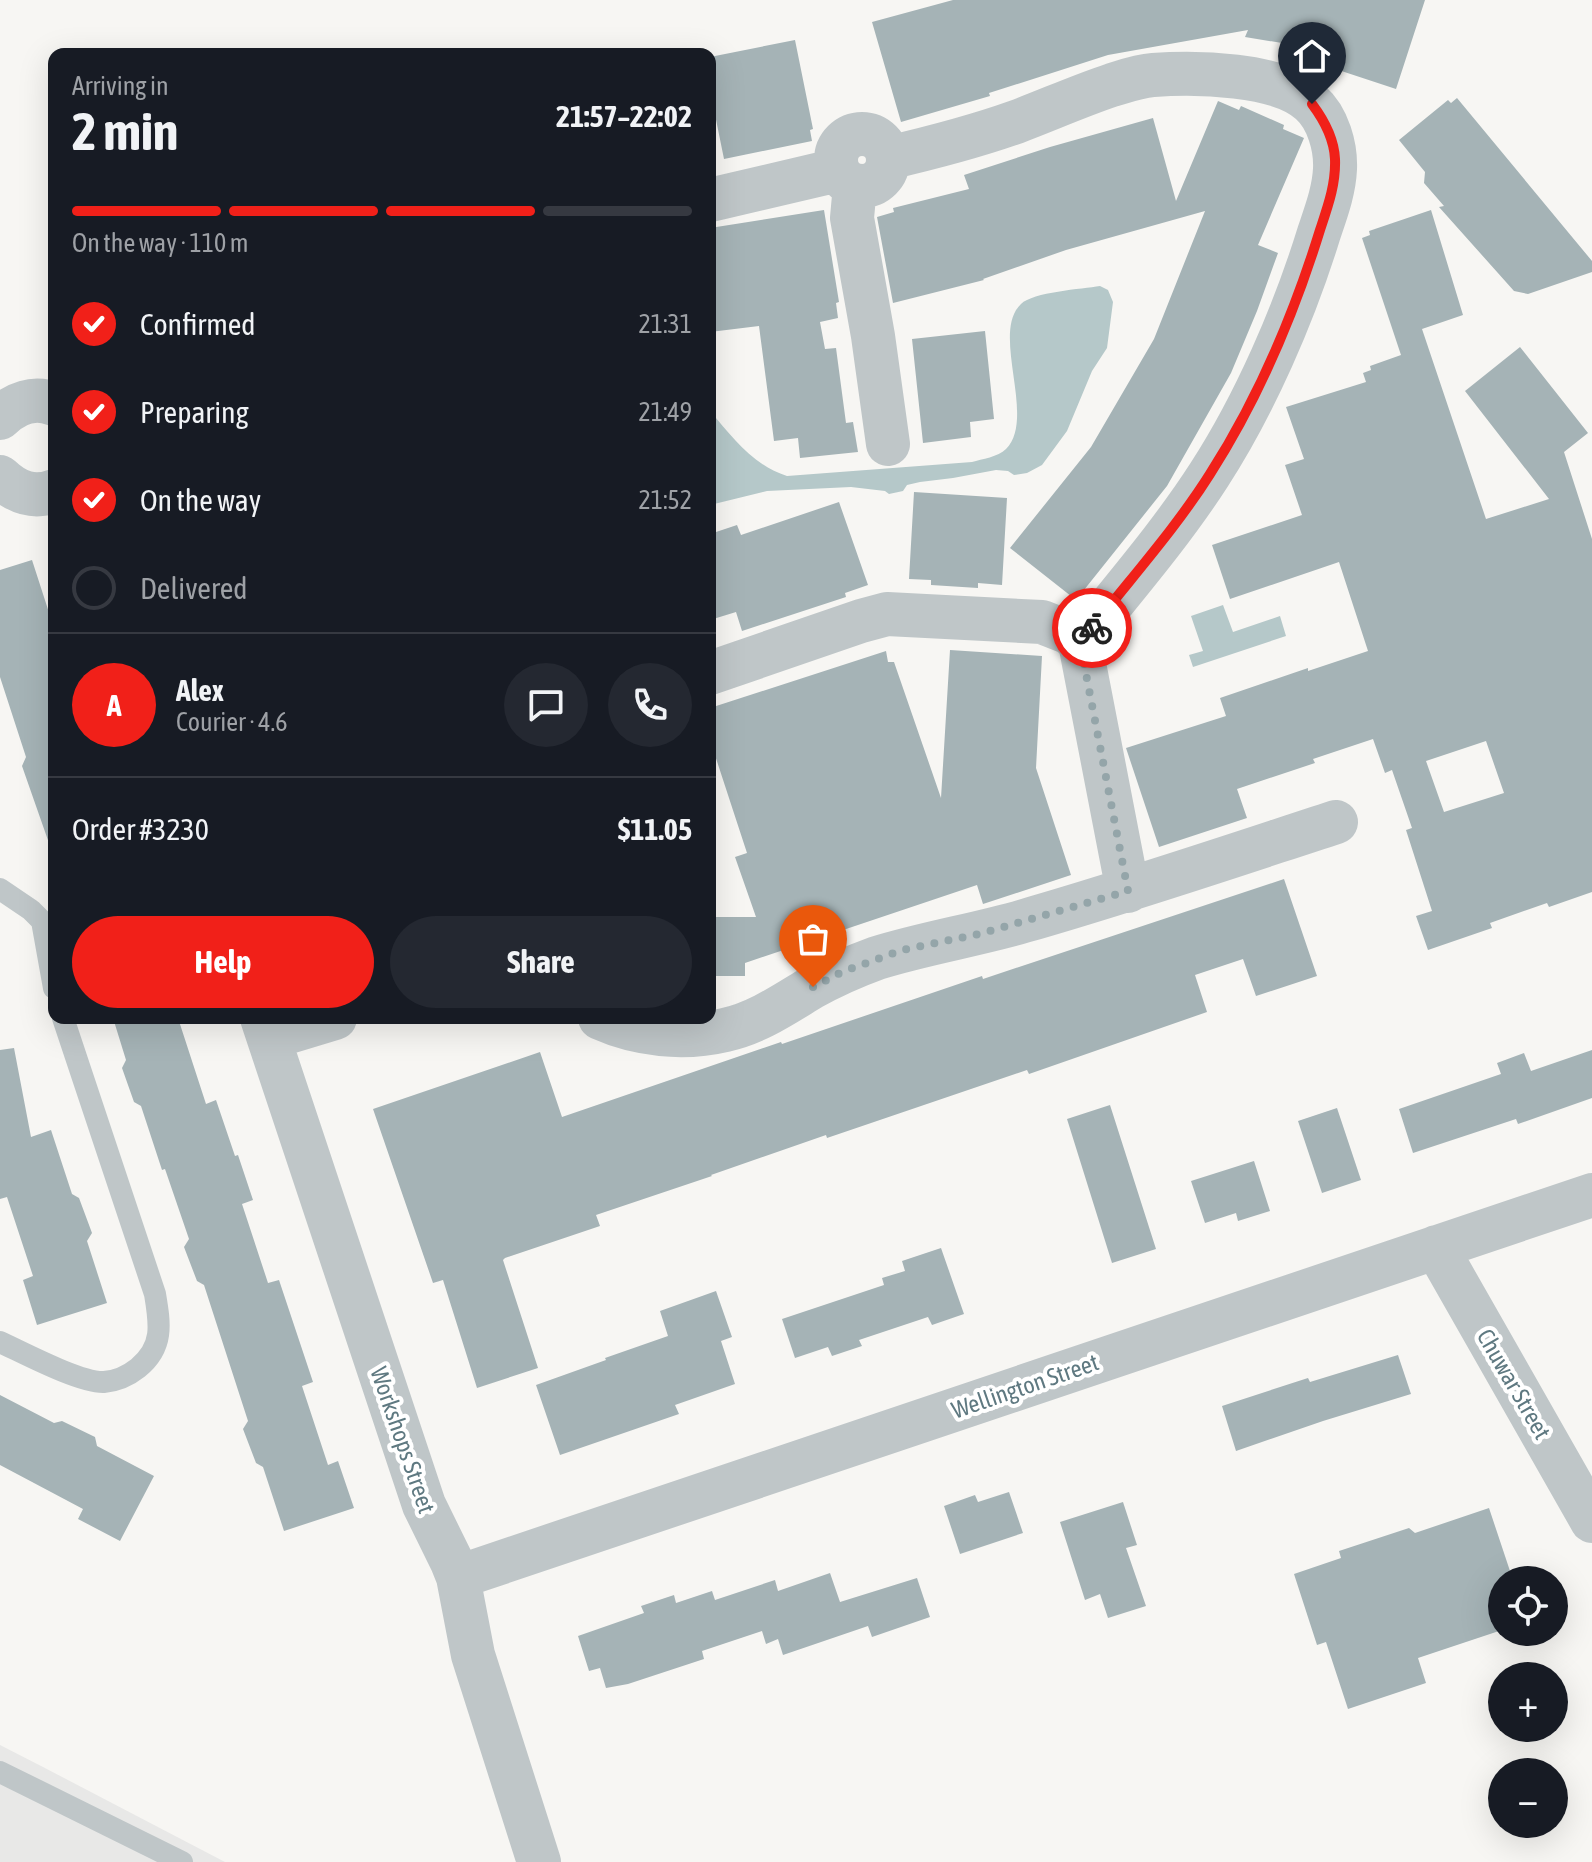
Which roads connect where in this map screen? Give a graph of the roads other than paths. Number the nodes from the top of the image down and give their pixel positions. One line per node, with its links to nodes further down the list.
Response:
1 (860, 171): 2 (street); 5 (street); 6 (street)
2 (716, 199)
3 (48, 394): 4 (street)
4 (0, 418)
5 (888, 444)
6 (1080, 643): 7 (street); 10 (street)
7 (716, 671)
8 (1336, 822): 10 (street)
9 (0, 889): 11 (lane)
10 (1128, 891): 14 (street)
11 (48, 919)
12 (65, 1024): 18 (lane)
13 (294, 1024): 15 (street)
14 (614, 1024)
15 (266, 1028): 20 (street, Workshops Street)
16 (1592, 1195): 17 (street, Wellington Street)
17 (1436, 1247): 19 (street, Chuwar Street); 20 (street, Wellington Street)
18 (0, 1342)
19 (1592, 1521)
20 (458, 1577): 23 (street, Workshops Street)
21 (0, 1772): 22 (lane)
22 (180, 1861)
23 (539, 1862)

